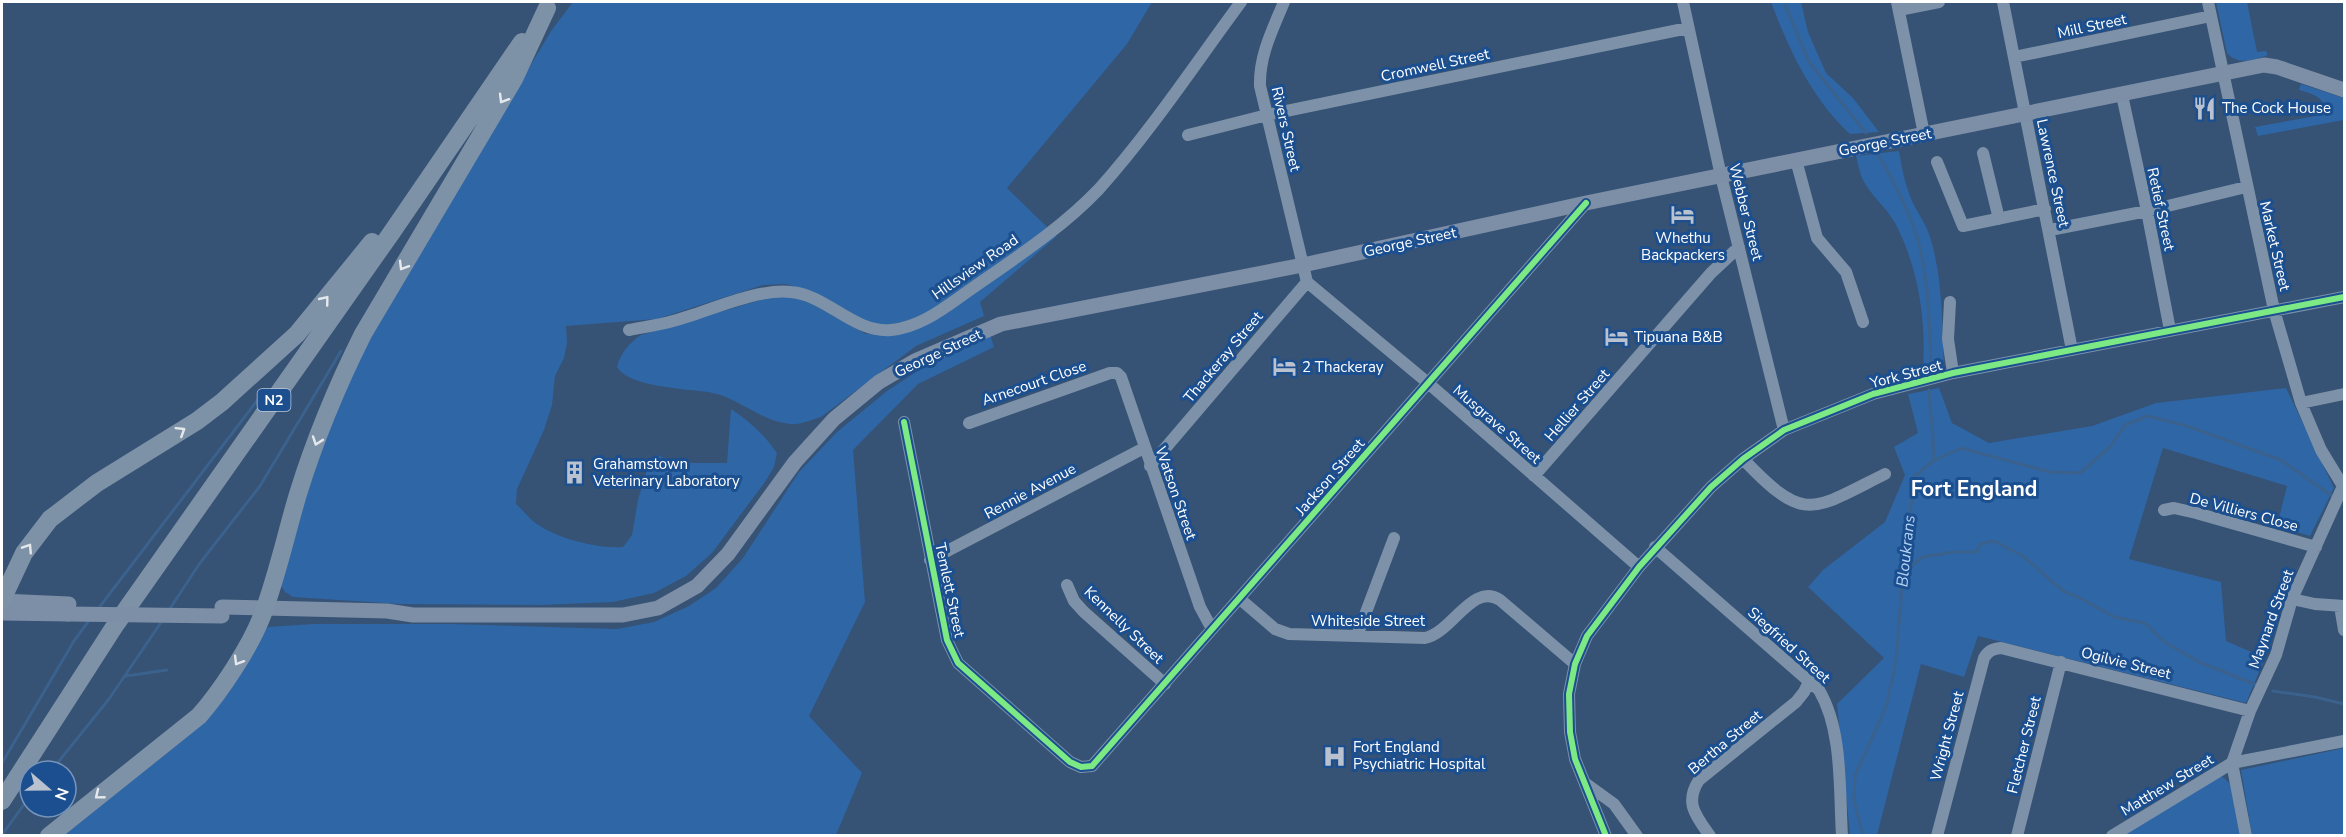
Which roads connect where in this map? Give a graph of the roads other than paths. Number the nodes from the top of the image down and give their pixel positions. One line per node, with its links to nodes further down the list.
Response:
1 (1241, 2): 37 (street, Hillsview Road)
2 (1284, 2): 17 (street, Rivers Street)
3 (1683, 2): 10 (street, Webber Street)
4 (1939, 2): 8 (street)
5 (2003, 2): 11 (street, Lawrence Street)
6 (2208, 2): 9 (street, Market Street)
7 (549, 5): 15 (highway, N2); 67 (highway, one-way to 67)
8 (1898, 6): 18 (street)
9 (2211, 16): 11 (street, Mill Street); 12 (street, Market Street)
10 (1688, 28): 17 (street, Cromwell Street); 23 (street, Webber Street)
11 (2014, 57): 16 (street, Lawrence Street)
12 (2222, 74): 13 (main road, George Street); 14 (main road, George Street); 24 (street, Market Street)
13 (2344, 90)
14 (2122, 95): 16 (main road, George Street); 27 (street, Retief Street)
15 (474, 112): 63 (highway, one-way to 15); 81 (highway, N2)
16 (2025, 114): 18 (main road, George Street); 26 (street, Lawrence Street)
17 (1267, 115): 19 (street, Cromwell Street); 31 (street, Rivers Street)
18 (1924, 134): 21 (main road, George Street)
19 (1188, 135)
20 (1983, 153): 28 (street)
21 (1796, 160): 23 (main road, George Street); 36 (street)
22 (1937, 162): 28 (street)
23 (1721, 176): 25 (main road, George Street); 30 (street, Webber Street)
24 (2246, 187): 27 (street); 35 (street, Market Street)
25 (1586, 203): 31 (main road, George Street); 42 (street, Jackson Street)
26 (2045, 209): 28 (street); 29 (street, Lawrence Street)
27 (2147, 211): 29 (street); 38 (street, Retief Street)
28 (1999, 219)
29 (2050, 230): 39 (street, Lawrence Street)
30 (1739, 247): 47 (street, Webber Street); 52 (street, Hellier Street)
31 (1303, 265): 32 (street); 67 (main road, George Street)
32 (1307, 282): 42 (street, Musgrave Street); 50 (street, Thackeray Street)
33 (2344, 297): 35 (street, York Street)
34 (1950, 302): 41 (street)
35 (2274, 310): 38 (street, York Street); 44 (street, Market Street)
36 (1863, 322)
37 (629, 330)
38 (2170, 330): 39 (street, York Street)
39 (2072, 350): 41 (street, York Street)
40 (1110, 373): 46 (street, Arnecourt Close); 48 (street, Watson Street)
41 (1953, 373): 47 (street, York Street)
42 (1428, 383): 52 (street, Musgrave Street); 61 (street, Jackson Street)
43 (2344, 394): 44 (street)
44 (2301, 403): 53 (street, Market Street)
45 (904, 422): 58 (street, Temlett Street)
46 (969, 423)
47 (1784, 430): 49 (street, York Street)
48 (1144, 448): 50 (street, Watson Street); 58 (street, Rennie Avenue)
49 (1743, 459): 51 (street); 56 (street, York Street)
50 (1150, 466): 68 (street, Watson Street)
51 (1885, 474)
52 (1534, 476): 59 (street, Musgrave Street)
53 (2344, 486): 57 (street, Maynard Street)
54 (2164, 510): 57 (street, De Villiers Close)
55 (1394, 538): 70 (street)
56 (1654, 547): 59 (street, York Street); 74 (street, Siegfried Street)
57 (2316, 547): 62 (street, Maynard Street)
58 (930, 560): 79 (street, Temlett Street)
59 (1639, 567): 73 (street, York Street)
60 (1067, 585): 75 (street, Kennelly Street)
61 (1240, 599): 68 (street, Jackson Street); 70 (street, Whiteside Street)
62 (2292, 599): 64 (street); 76 (street, Maynard Street)
63 (2, 601): 65 (main road)
64 (2342, 606): 69 (street)
65 (68, 609): 66 (main road); 67 (main road, George Street)
66 (2, 612)
67 (263, 613): 82 (highway, one-way to 82)
68 (1212, 629): 75 (street, Jackson Street)
69 (2344, 630)
70 (1357, 636): 73 (street, Whiteside Street)
71 (1995, 649): 72 (street, Ogilvie Street); 87 (street, Wright Street)
72 (2061, 662): 76 (street, Ogilvie Street); 88 (street, Fletcher Street)
73 (1575, 664): 80 (street, York Street)
74 (1810, 680): 85 (street, Bertha Street); 86 (street, Siegfried Street)
75 (1165, 684): 79 (street, Jackson Street)
76 (2250, 711): 78 (street, Maynard Street)
77 (2344, 741): 78 (street, Matthew Street)
78 (2232, 763): 89 (street, Matthew Street); 90 (street)
79 (1092, 766)
80 (1585, 783): 83 (street, York Street); 84 (street)
81 (2, 801)
82 (49, 836)
83 (1606, 836)
84 (1637, 836)
85 (1710, 836)
86 (1842, 836)
87 (1936, 836)
88 (2017, 836)
89 (2112, 836)
90 (2246, 836)

